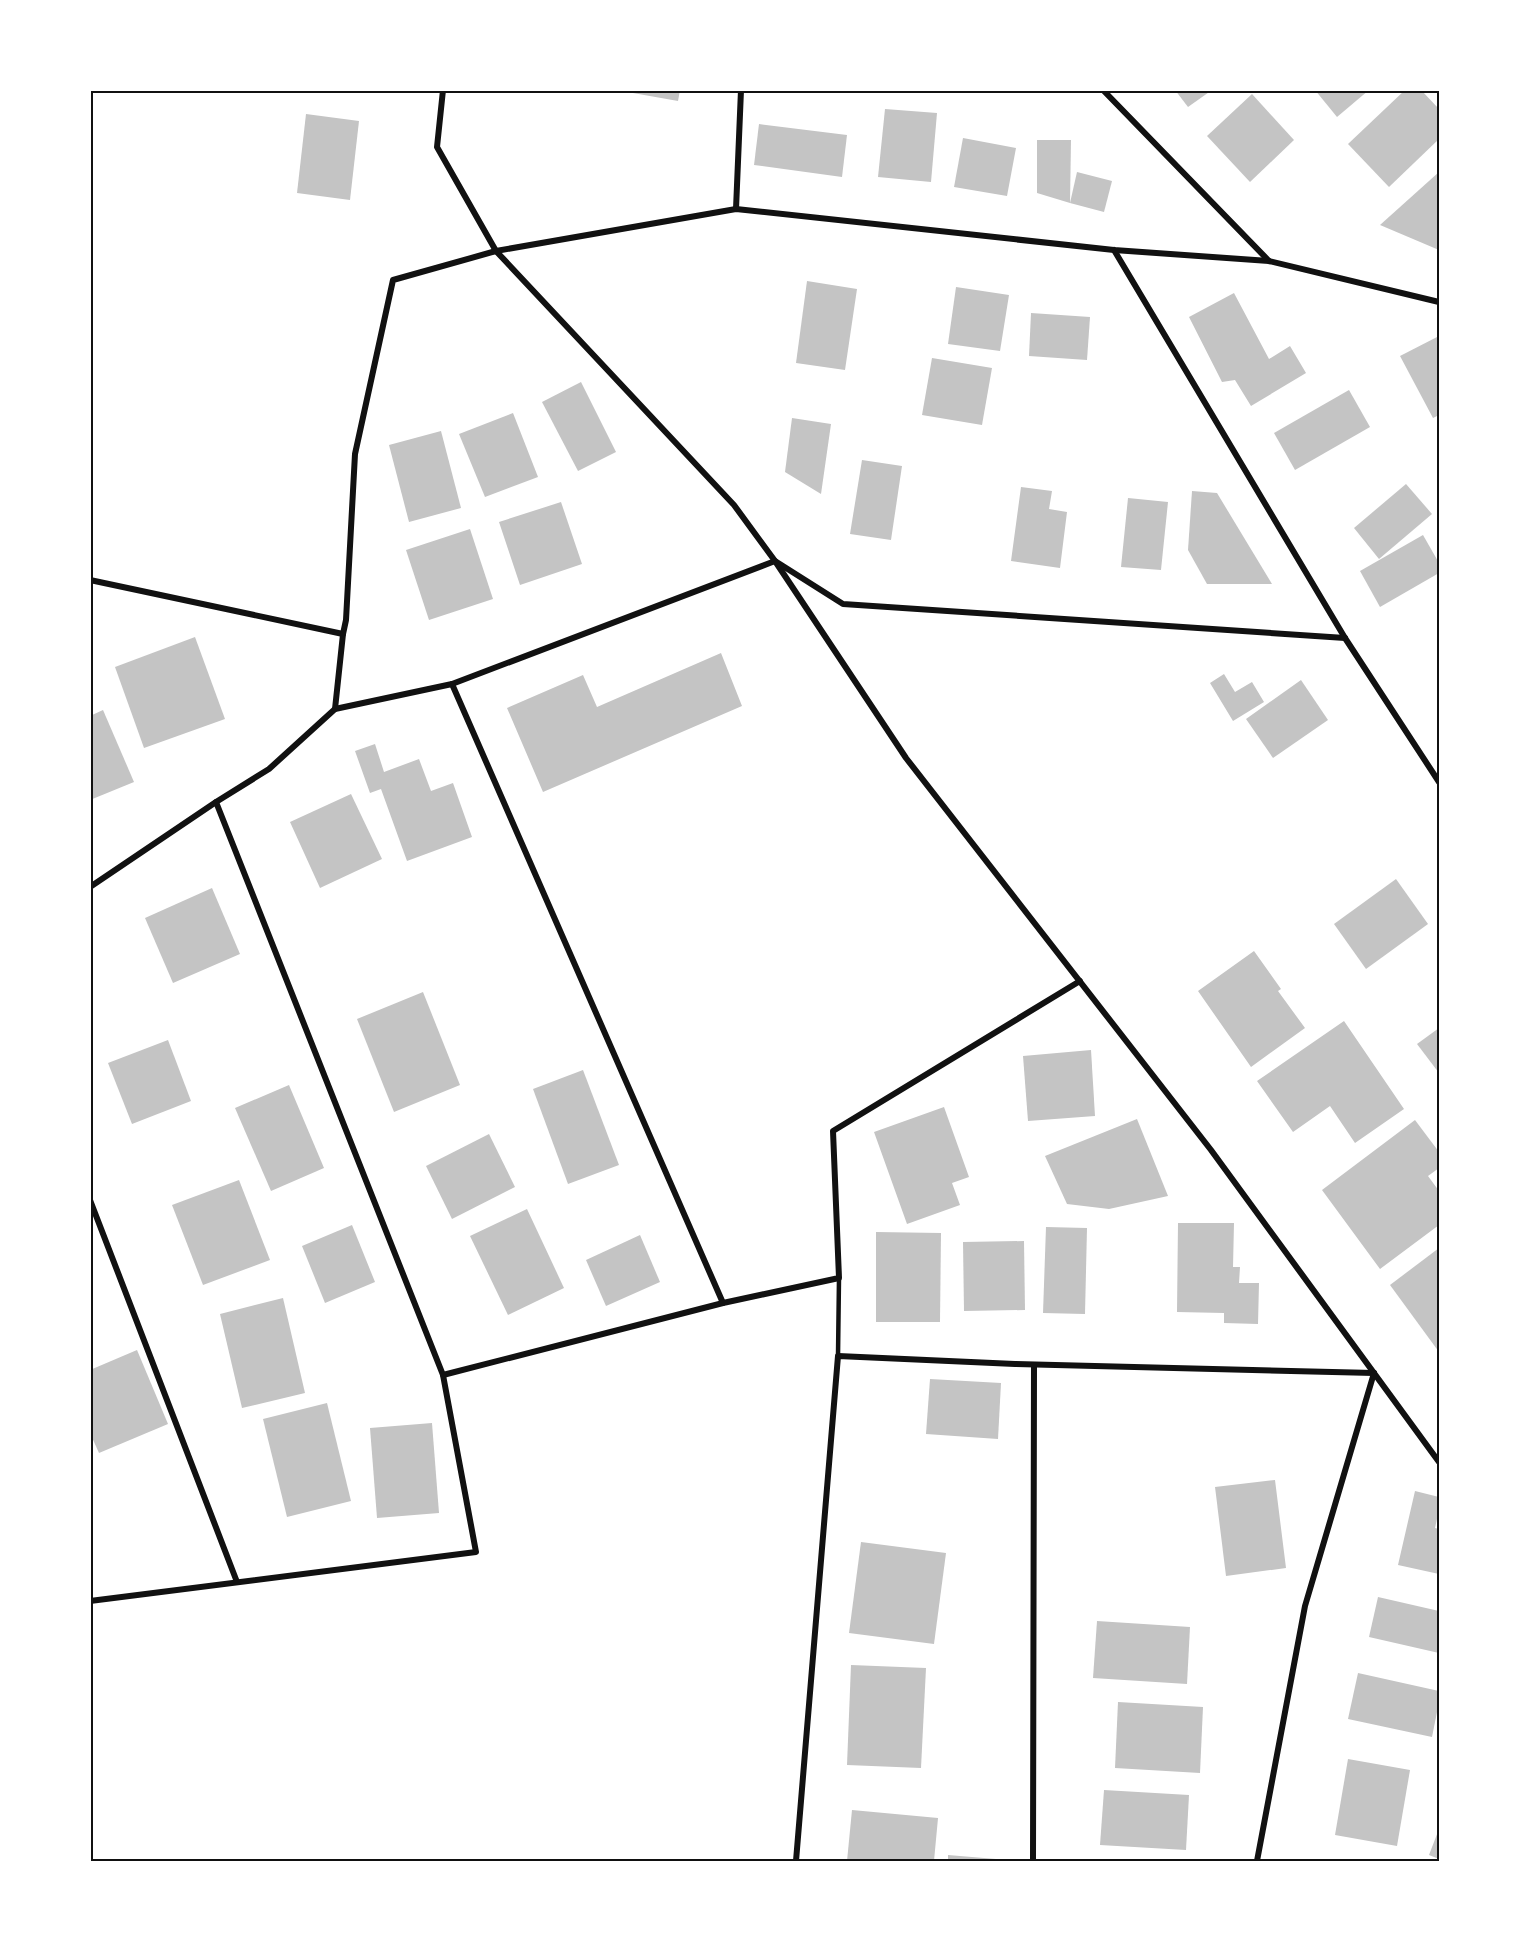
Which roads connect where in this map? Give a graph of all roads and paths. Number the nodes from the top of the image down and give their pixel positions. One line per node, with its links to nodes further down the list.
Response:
1 (443, 90): 6 (street)
2 (741, 90): 4 (street)
3 (1103, 90): 7 (street)
4 (736, 209): 5 (street); 6 (street)
5 (1114, 250): 7 (street); 12 (street)
6 (496, 251): 9 (street); 11 (street)
7 (1269, 261): 8 (street)
8 (1439, 302)
9 (775, 561): 12 (street); 13 (street); 18 (street)
10 (90, 580): 11 (street)
11 (343, 634): 14 (street)
12 (1345, 638): 15 (street)
13 (452, 684): 14 (street); 21 (street)
14 (334, 709): 16 (street)
15 (1439, 782)
16 (216, 802): 17 (street); 25 (street)
17 (90, 887)
18 (1080, 981): 20 (street); 24 (street)
19 (90, 1200): 27 (street)
20 (839, 1278): 21 (street); 22 (lane)
21 (723, 1303): 25 (street)
22 (838, 1356): 23 (street); 29 (street)
23 (1034, 1365): 24 (street); 30 (street)
24 (1374, 1373): 26 (street); 31 (street)
25 (443, 1375): 27 (street)
26 (1439, 1462)
27 (237, 1582): 28 (street)
28 (90, 1601)
29 (796, 1861)
30 (1033, 1861)
31 (1257, 1861)

